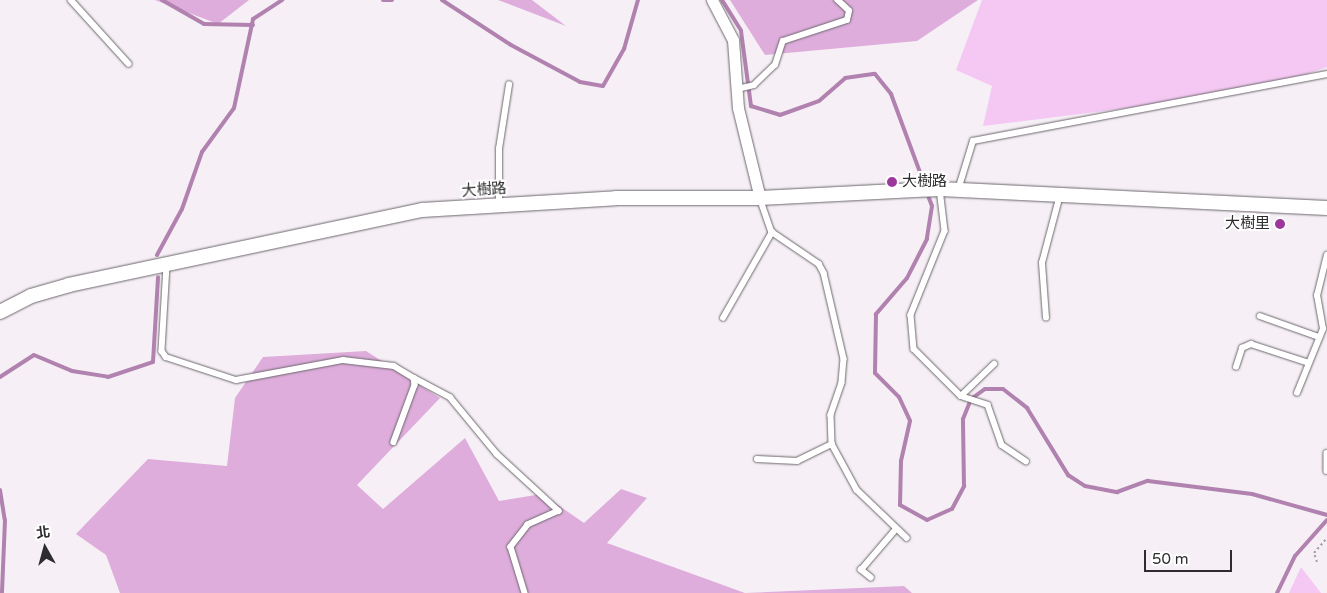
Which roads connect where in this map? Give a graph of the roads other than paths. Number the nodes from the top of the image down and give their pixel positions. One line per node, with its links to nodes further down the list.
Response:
1 (71, 0): 4 (lane)
2 (712, 0): 7 (street)
3 (837, 0): 7 (lane)
4 (129, 64)
5 (1327, 74): 9 (lane)
6 (508, 85): 12 (lane)
7 (737, 89): 11 (street)
8 (940, 189): 9 (street, 大樹路); 11 (street, 大樹路); 28 (lane)
9 (958, 190): 10 (street, 大樹路)
10 (1060, 195): 13 (street, 大樹路); 20 (lane)
11 (760, 198): 12 (street, 大樹路); 14 (lane)
12 (500, 206): 16 (street, 大樹路)
13 (1327, 208)
14 (772, 232): 19 (lane); 30 (lane)
15 (1327, 255): 21 (lane)
16 (167, 264): 17 (street, 大樹路); 26 (lane)
17 (0, 312)
18 (1260, 316): 22 (lane)
19 (723, 318)
20 (1046, 318)
21 (1325, 330): 22 (lane)
22 (1319, 338): 23 (lane)
23 (1306, 362): 25 (lane); 27 (lane)
24 (994, 364): 28 (lane)
25 (1236, 367)
26 (414, 378): 29 (lane); 38 (lane)
27 (1297, 393)
28 (961, 396): 33 (lane)
29 (394, 442)
30 (832, 444): 32 (lane); 35 (lane)
31 (1327, 453): 34 (lane)
32 (758, 459)
33 (1026, 461)
34 (1327, 471)
35 (896, 529): 36 (lane); 37 (lane)
36 (908, 538)
37 (871, 578)
38 (525, 593)

